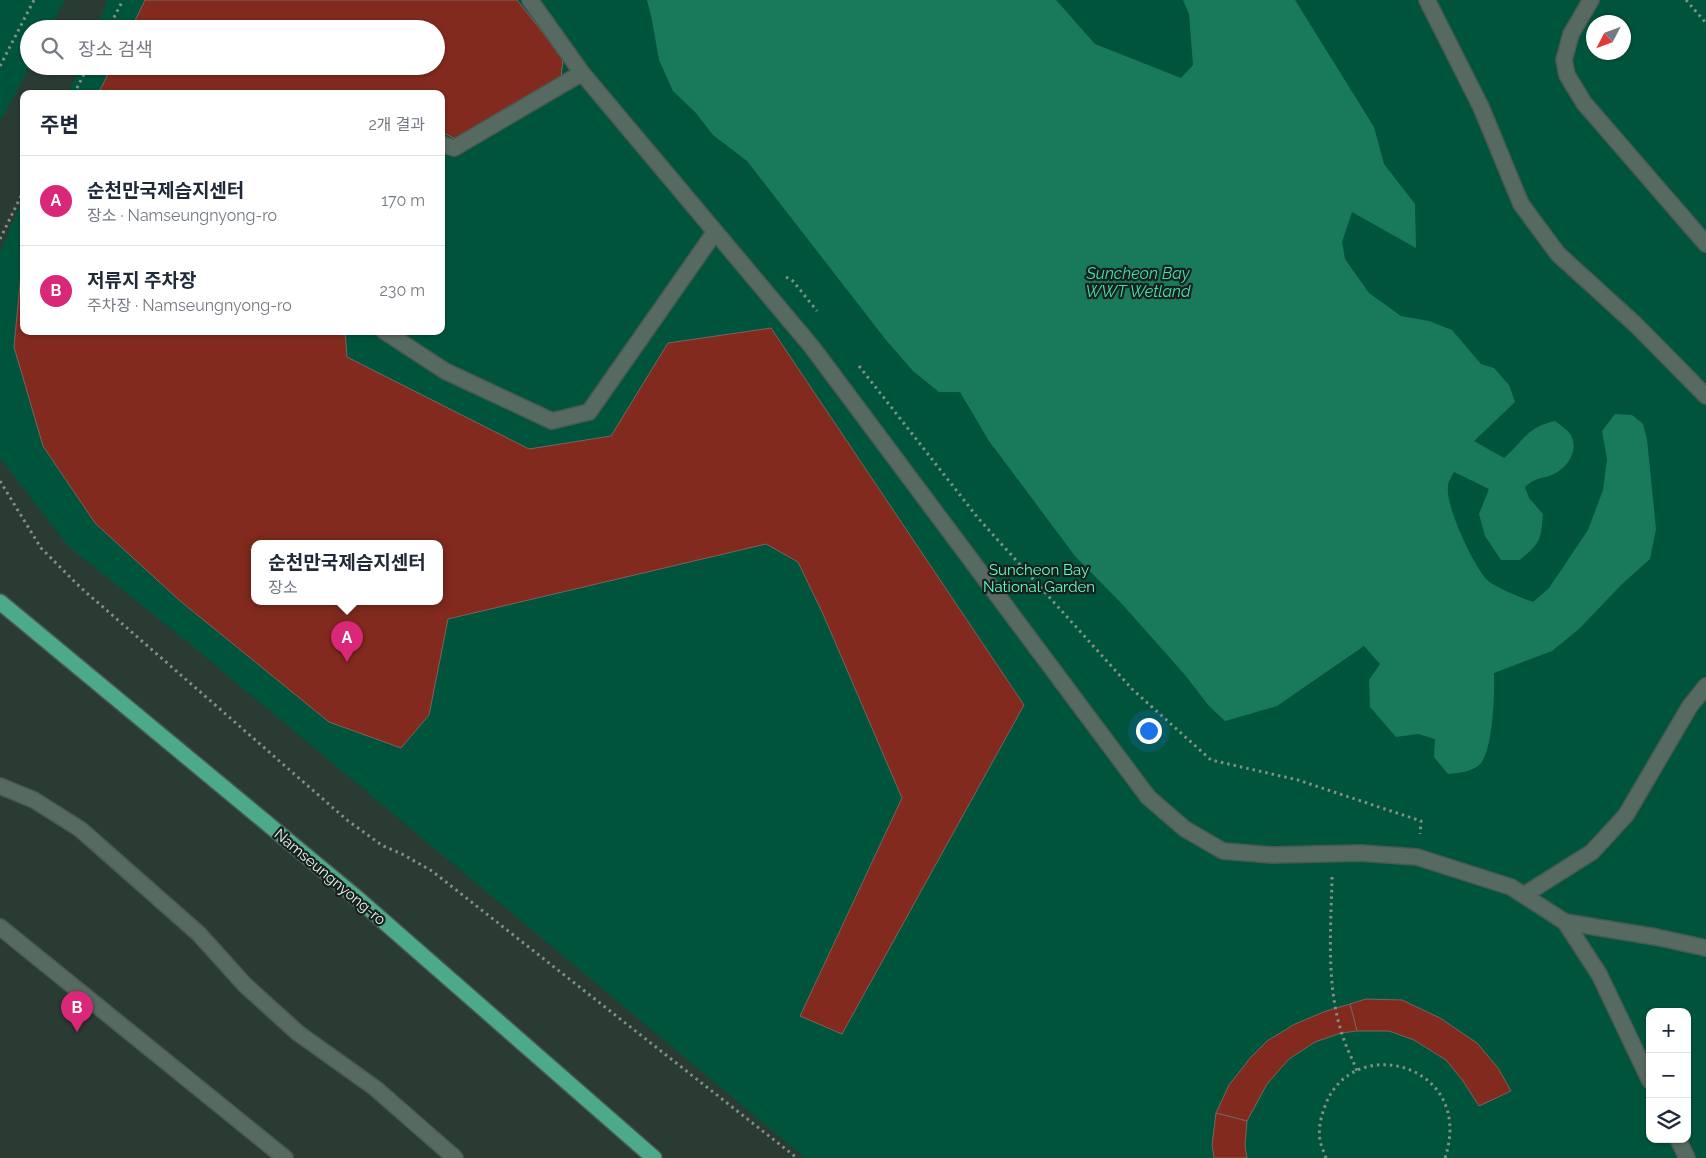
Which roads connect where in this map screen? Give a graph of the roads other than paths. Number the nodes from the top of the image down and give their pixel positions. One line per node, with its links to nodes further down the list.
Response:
1 (530, 0): 4 (street)
2 (1427, 0): 9 (street)
3 (1591, 0): 7 (street)
4 (582, 73): 5 (street); 6 (street)
5 (445, 145)
6 (715, 232): 8 (street); 13 (street)
7 (1706, 244)
8 (390, 335)
9 (1706, 396)
10 (0, 602): 21 (main road, Namseungnyong-ro)
11 (1706, 686): 13 (street)
12 (0, 786): 20 (street)
13 (1524, 895): 14 (street)
14 (1564, 922): 16 (street); 17 (street)
15 (0, 926): 19 (street)
16 (1706, 948)
17 (1646, 1073)
18 (1680, 1143): 22 (street)
19 (285, 1158)
20 (455, 1158)
21 (654, 1158)
22 (1686, 1158)

